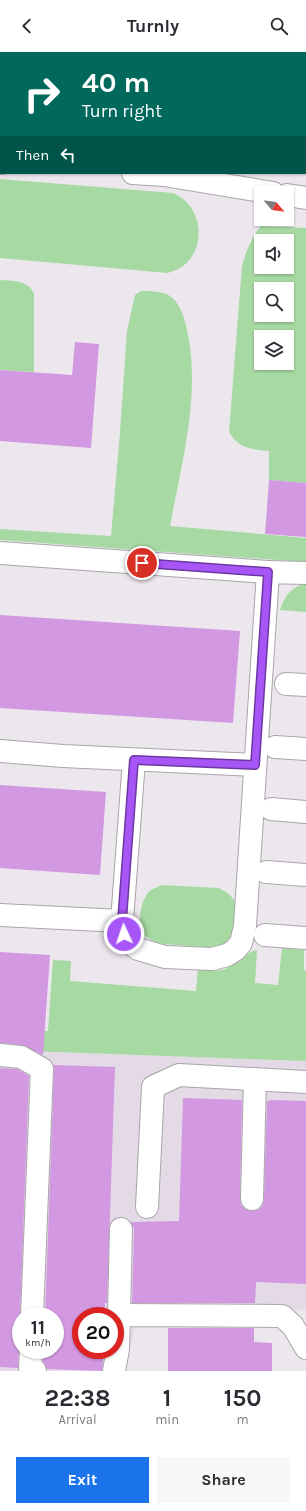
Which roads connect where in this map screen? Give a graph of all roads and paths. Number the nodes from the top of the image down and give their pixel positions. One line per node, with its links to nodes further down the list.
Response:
1 (164, 174): 2 (lane)
2 (254, 190)
3 (294, 196): 4 (lane)
4 (306, 198)
5 (0, 553): 6 (lane)
6 (268, 572): 7 (lane); 12 (lane)
7 (306, 574)
8 (275, 747): 9 (lane)
9 (306, 749)
10 (0, 751): 11 (lane)
11 (134, 760): 12 (lane); 18 (lane)
12 (255, 765): 18 (lane)
13 (271, 810): 14 (lane)
14 (306, 812)
15 (266, 872): 16 (lane)
16 (306, 875)
17 (0, 915): 18 (lane)
18 (122, 921)
19 (265, 935): 20 (lane)
20 (306, 938)
21 (0, 1055): 27 (lane)
22 (255, 1079): 23 (lane); 24 (lane); 25 (lane)
23 (306, 1082)
24 (252, 1199)
25 (147, 1208)
26 (121, 1229): 28 (lane)
27 (32, 1307)
28 (119, 1307)
29 (124, 1315): 30 (lane)
30 (282, 1316): 31 (lane); 32 (lane)
31 (306, 1317)
32 (306, 1348)
33 (30, 1359): 35 (lane)
34 (116, 1359): 36 (lane)
35 (35, 1371)
36 (114, 1371)

